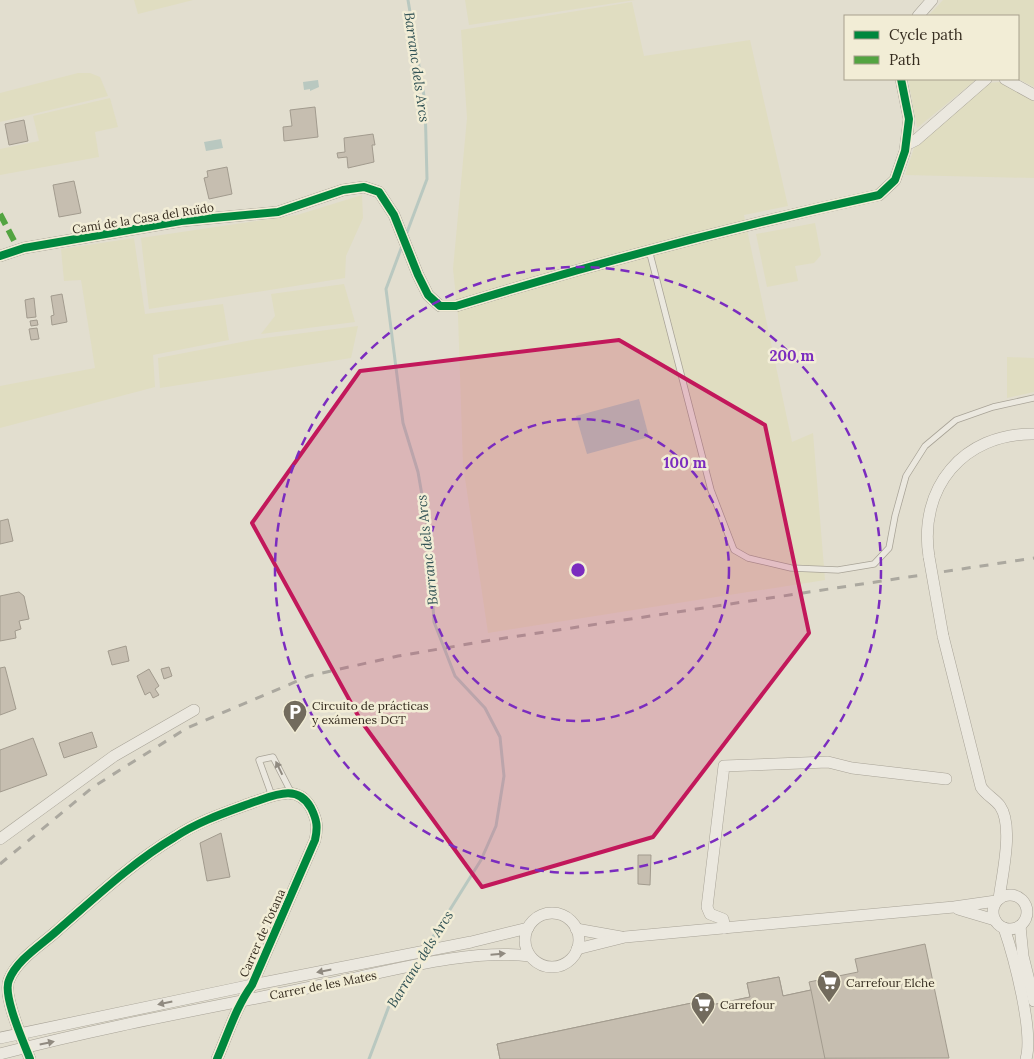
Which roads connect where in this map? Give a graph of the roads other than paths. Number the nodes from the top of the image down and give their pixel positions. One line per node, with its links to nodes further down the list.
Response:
1 (932, 0): 2 (street)
2 (919, 15)
3 (901, 80): 7 (street)
4 (985, 80): 7 (street)
5 (1007, 80): 6 (street)
6 (1034, 95)
7 (906, 145): 8 (street)
8 (649, 250): 9 (street, Camí de la Casa del Ruïdo); 10 (lane)
9 (0, 256)
10 (1034, 398)
11 (1034, 434): 17 (street, bridge)
12 (194, 710): 16 (street)
13 (946, 778): 23 (street)
14 (291, 792): 15 (street); 15 (lane, one-way to 15); 28 (street, Carrer de Totana)
15 (272, 796): 31 (street)
16 (0, 838)
17 (1002, 898): 18 (street); 19 (street); 20 (street)
18 (954, 907): 20 (street); 23 (street)
19 (1031, 912): 21 (street)
20 (1000, 924): 21 (street); 37 (street)
21 (1020, 926): 29 (street)
22 (528, 928): 24 (street); 27 (street); 28 (street, Carrer de les Mates, one-way to 28)
23 (726, 928): 25 (street)
24 (576, 929): 25 (street); 26 (street)
25 (625, 937): 26 (street)
26 (577, 950): 27 (street)
27 (530, 956): 30 (street, Carrer de les Mates, one-way to 27)
28 (252, 985): 30 (street, Carrer de Totana); 31 (street, Carrer de les Mates, one-way to 31)
29 (1034, 1001)
30 (239, 1002): 33 (street, Carrer de les Mates, one-way to 30); 36 (street, Carrer de Totana)
31 (21, 1033): 32 (street, Carrer de les Mates); 33 (street)
32 (0, 1038)
33 (26, 1047): 34 (street, Carrer de les Mates); 35 (street)
34 (0, 1054)
35 (30, 1059)
36 (217, 1059)
37 (1026, 1059)

